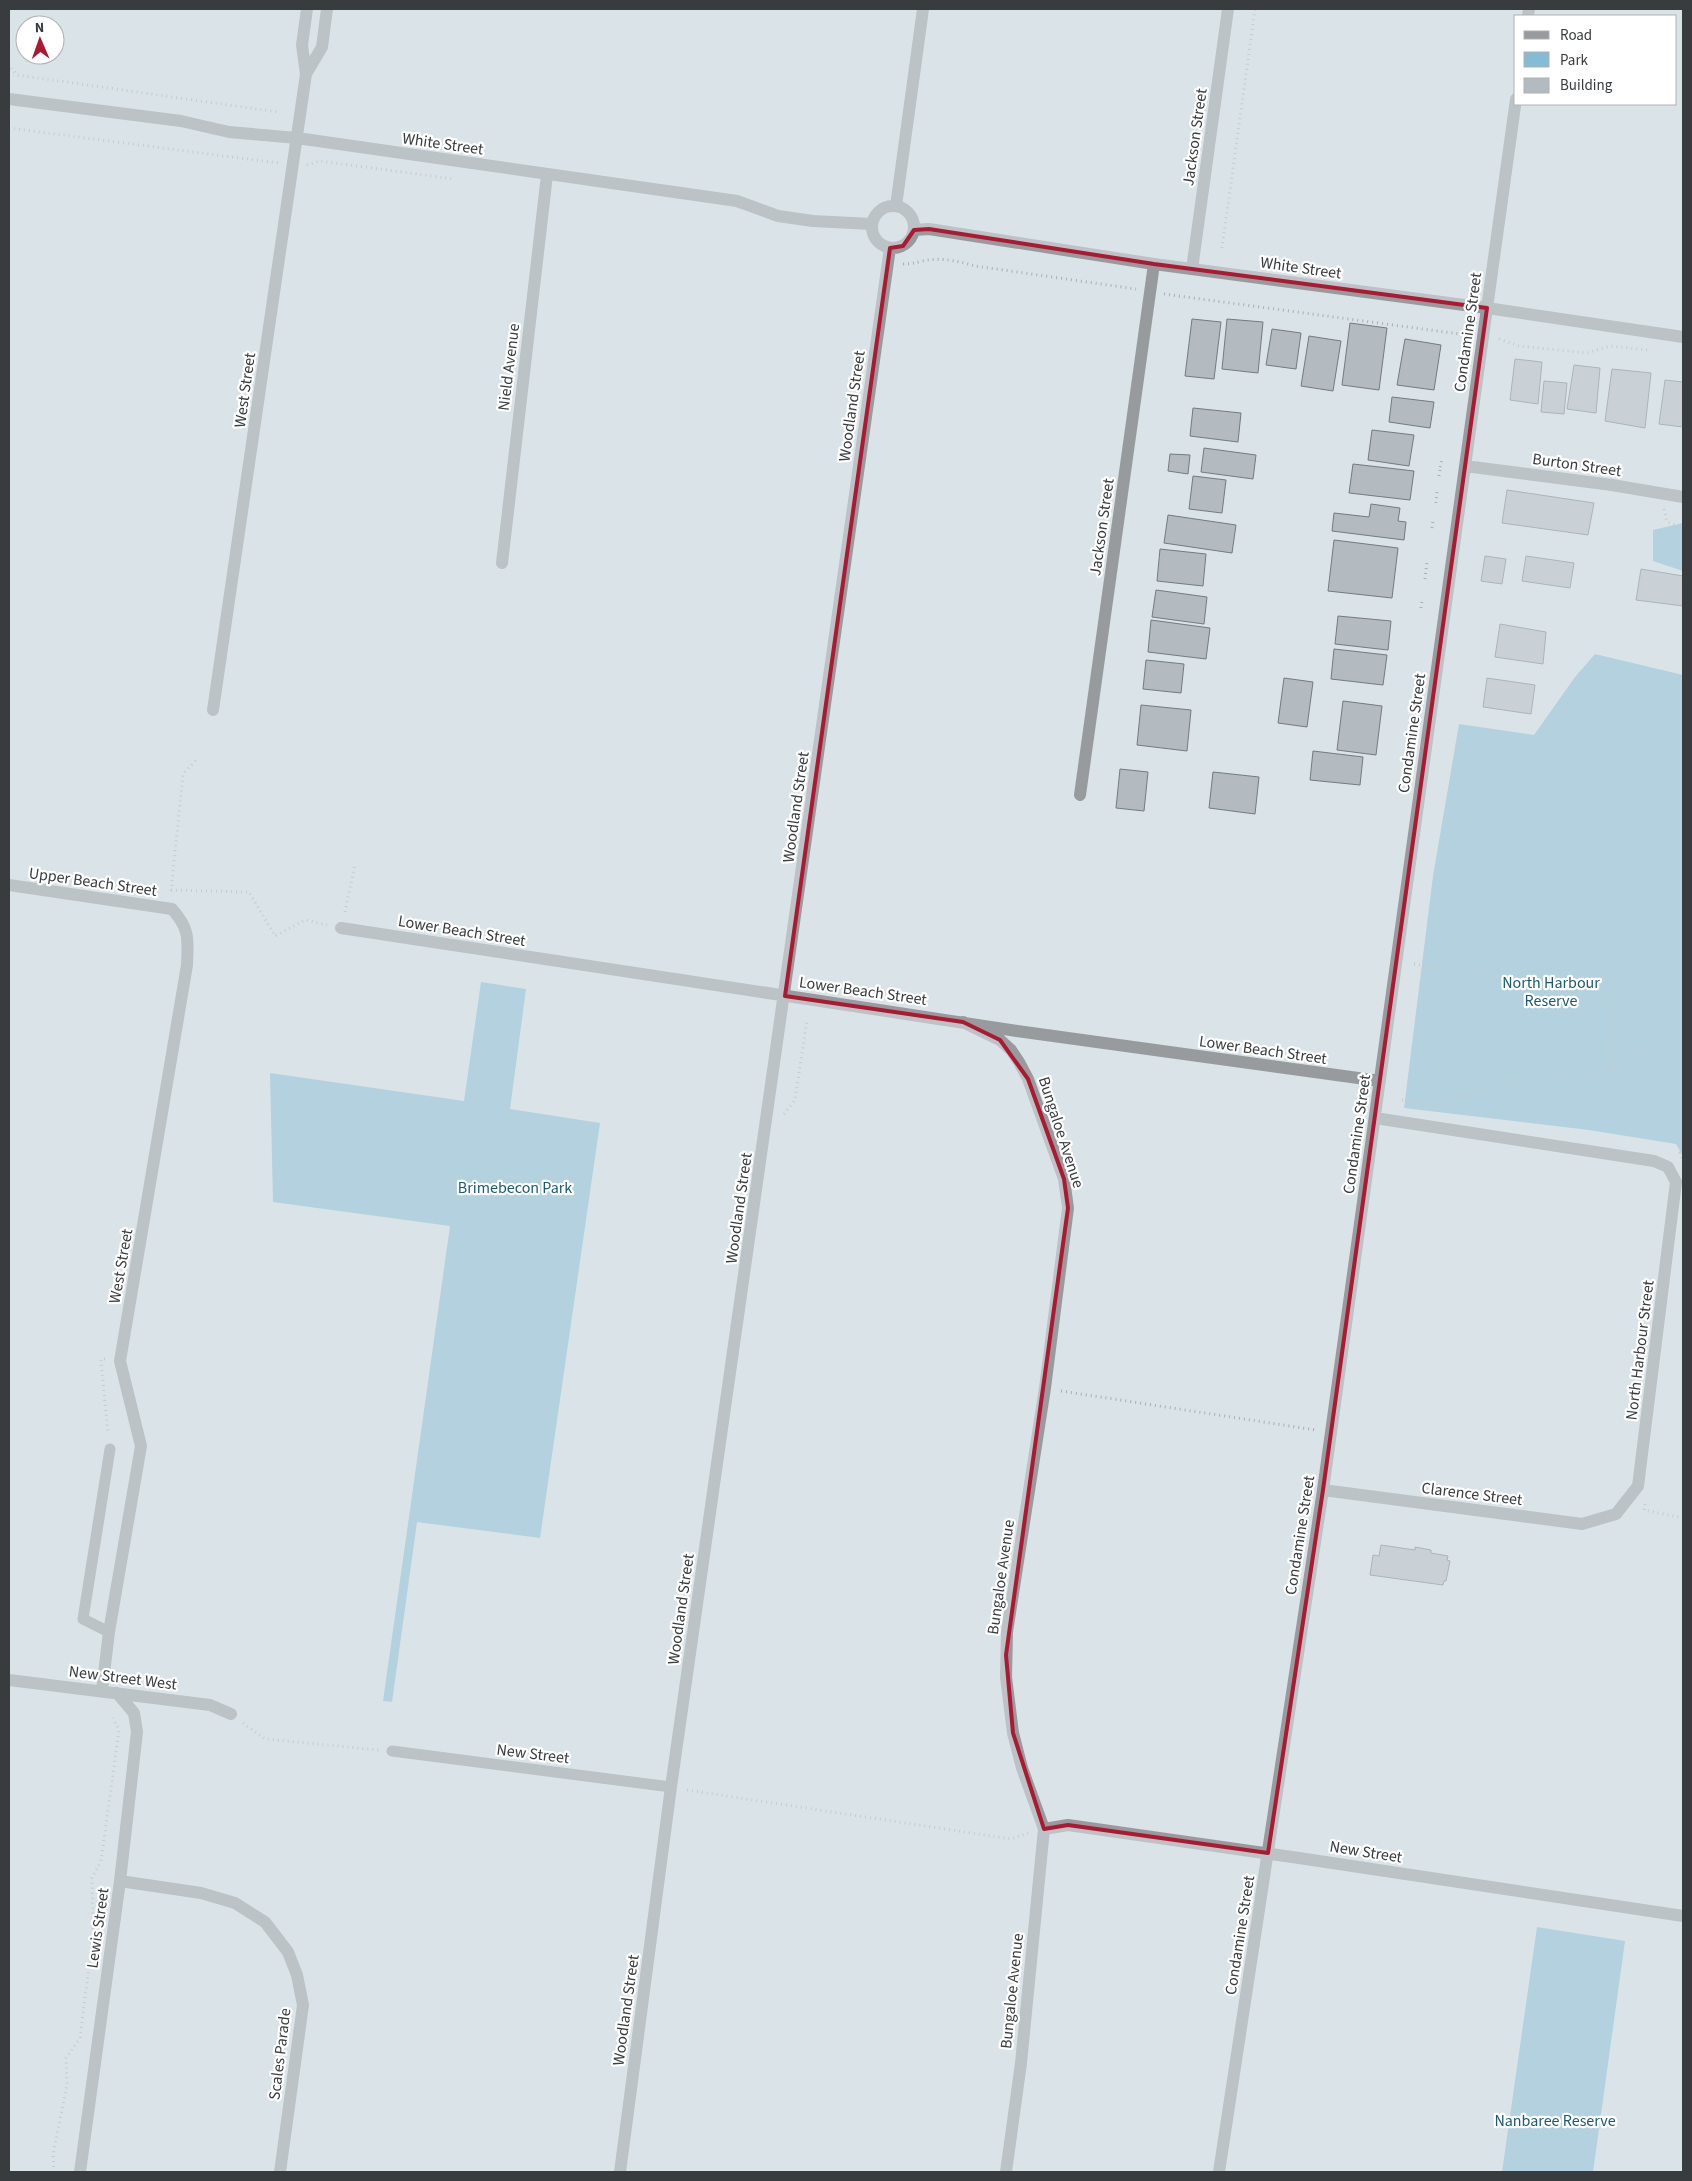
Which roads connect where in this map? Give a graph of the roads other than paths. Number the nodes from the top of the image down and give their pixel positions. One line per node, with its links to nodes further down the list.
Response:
1 (307, 9): 5 (street, West Street)
2 (328, 9): 5 (street, West Street)
3 (923, 9): 10 (street)
4 (1228, 9): 15 (street, Jackson Street)
5 (306, 74): 8 (street, West Street)
6 (9, 99): 8 (street, White Street)
7 (1515, 105): 16 (street, Condamine Street)
8 (297, 138): 9 (street, White Street); 21 (street, West Street)
9 (547, 175): 11 (street, White Street); 20 (street, Nield Avenue)
10 (896, 206): 11 (street); 12 (street)
11 (871, 224): 13 (street)
12 (914, 230): 13 (street); 14 (street, White Street)
13 (890, 248): 26 (street, Woodland Street)
14 (1154, 264): 15 (street, White Street); 22 (street, Jackson Street)
15 (1192, 269): 16 (street, White Street)
16 (1487, 308): 17 (street, White Street); 18 (street, Condamine Street)
17 (1683, 337)
18 (1466, 466): 19 (street, Burton Street); 28 (street, Condamine Street)
19 (1683, 497)
20 (502, 563)
21 (213, 710)
22 (1080, 795)
23 (9, 885): 24 (street, Upper Beach Street)
24 (172, 909): 33 (street, West Street)
25 (341, 928): 26 (street, Lower Beach Street)
26 (785, 996): 27 (street, Lower Beach Street); 39 (street, Woodland Street)
27 (963, 1022): 28 (street, Lower Beach Street); 40 (street, Bungaloe Avenue)
28 (1380, 1081): 29 (street, Condamine Street)
29 (1375, 1118): 31 (street, Condamine Street); 32 (street, North Harbour Street)
30 (110, 1449): 33 (lane)
31 (1323, 1490): 32 (street, Clarence Street); 41 (street, Condamine Street)
32 (1616, 1514)
33 (109, 1632): 35 (street, West Street)
34 (9, 1680): 35 (street, New Street West)
35 (102, 1690): 36 (street, New Street West)
36 (117, 1693): 37 (street, New Street West); 42 (street, Lewis Street)
37 (231, 1714)
38 (392, 1751): 39 (lane, New Street)
39 (671, 1787): 46 (street, Woodland Street)
40 (1044, 1829): 41 (street, New Street); 47 (street, Bungaloe Avenue)
41 (1268, 1853): 43 (street, New Street); 48 (street, Condamine Street)
42 (120, 1881): 44 (street, Lewis Street); 45 (street, Scales Parade)
43 (1683, 1916)
44 (80, 2172)
45 (280, 2172)
46 (620, 2172)
47 (1006, 2172)
48 (1219, 2172)

